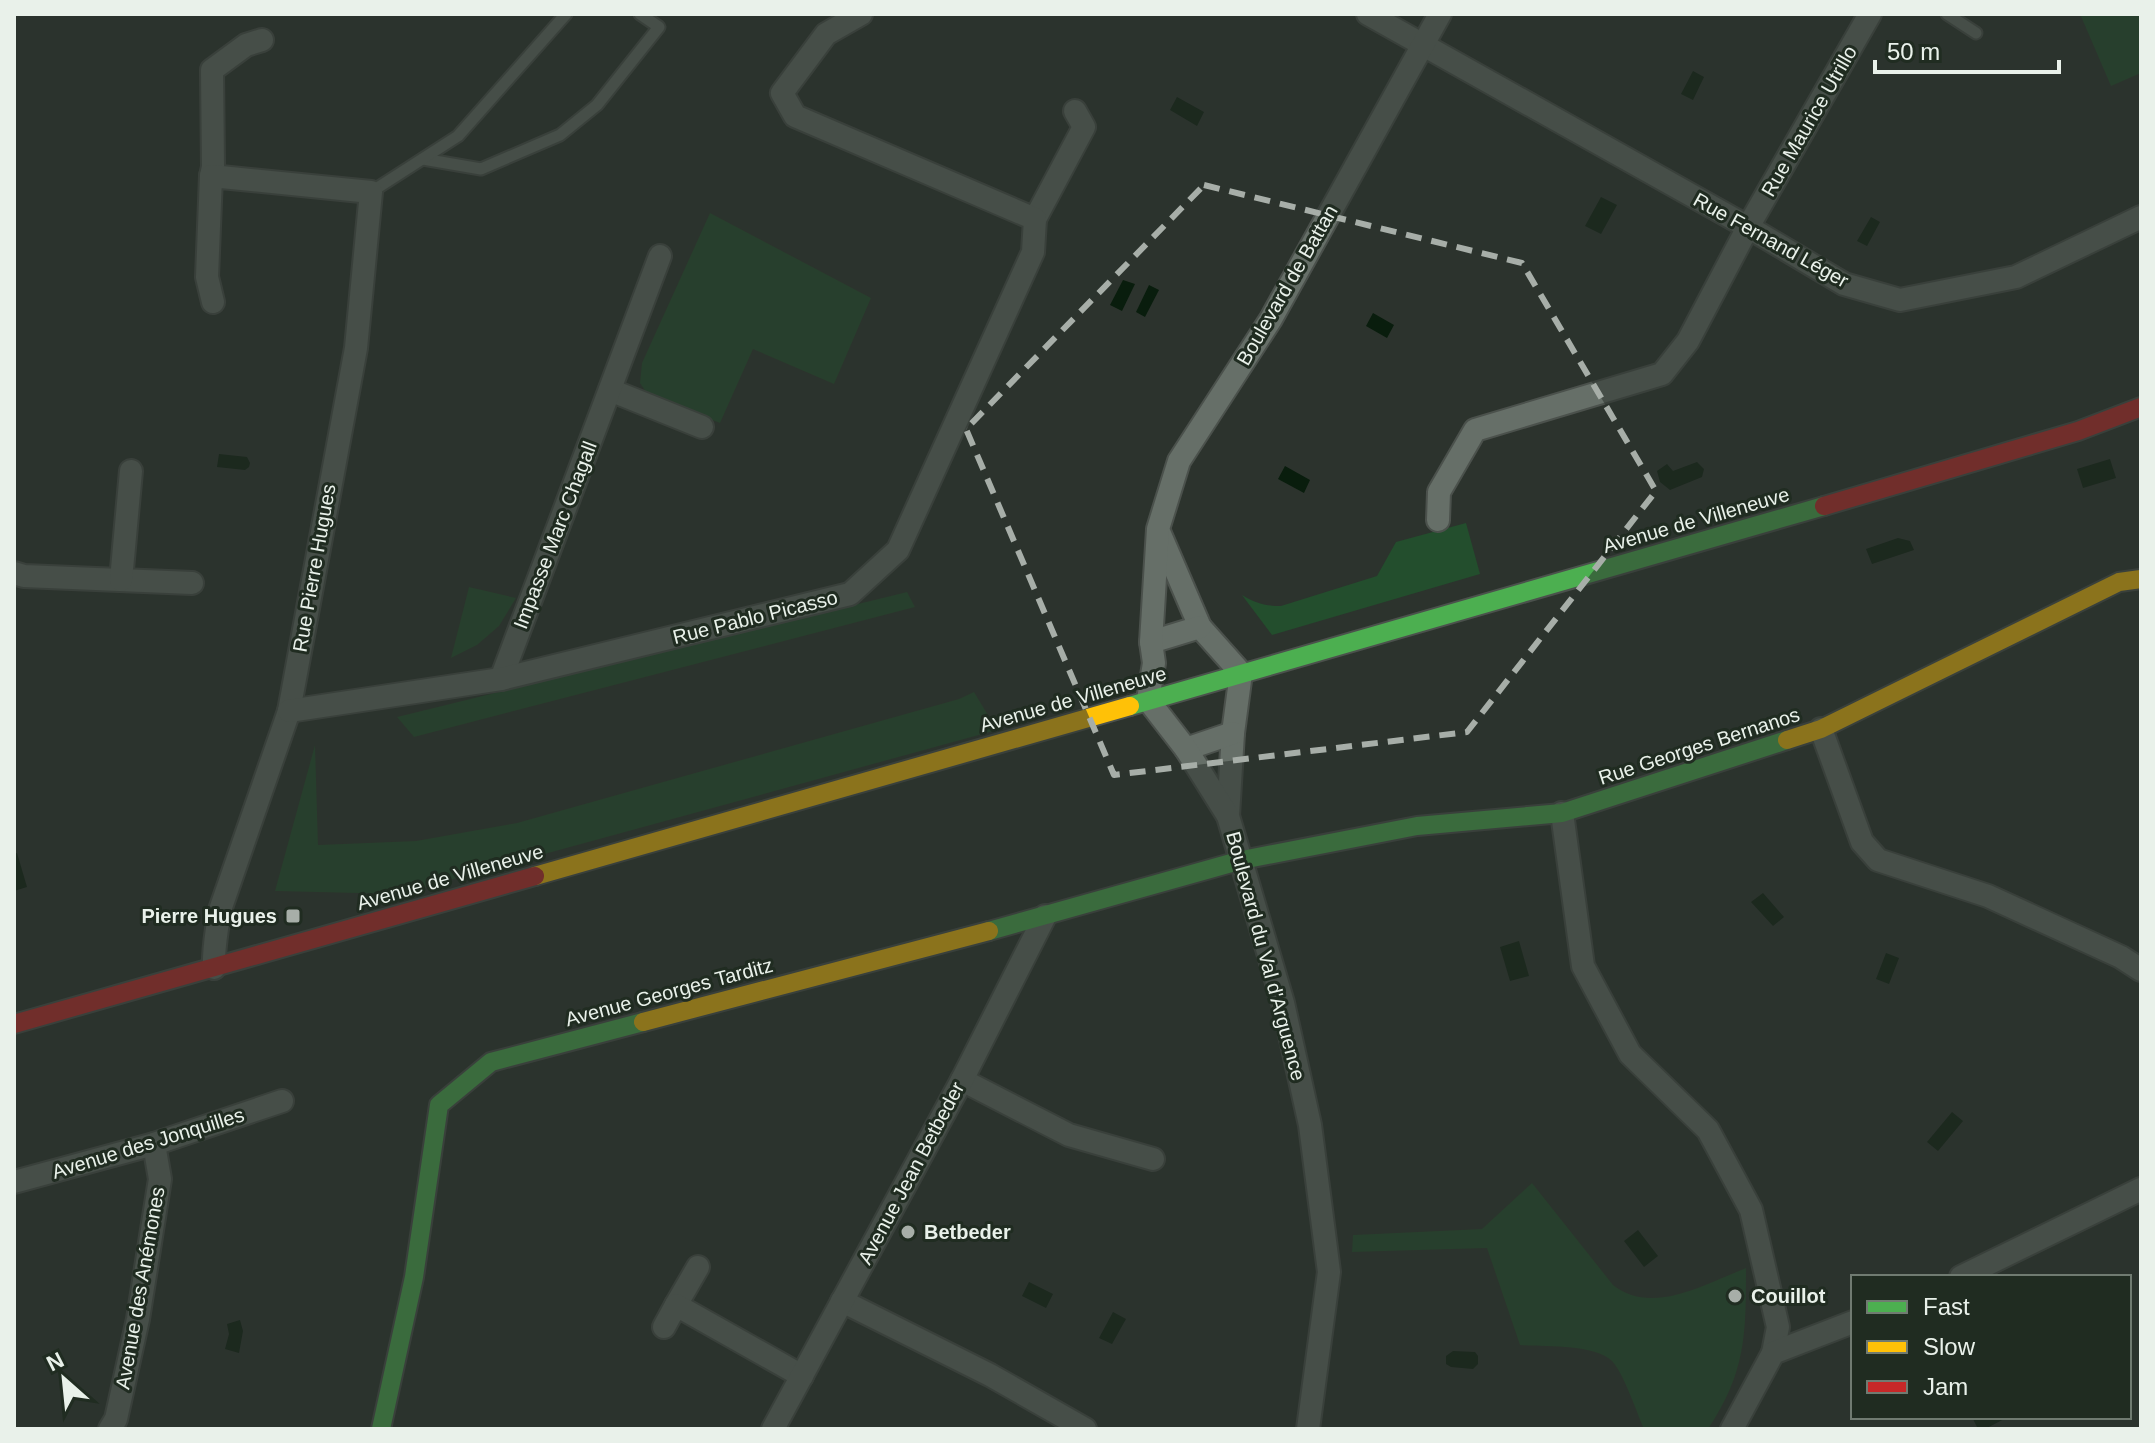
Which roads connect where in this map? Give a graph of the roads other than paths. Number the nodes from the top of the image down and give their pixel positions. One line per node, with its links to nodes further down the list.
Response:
1 (566, 14): 12 (lane)
2 (640, 14): 12 (lane)
3 (861, 14): 16 (street)
4 (1368, 14): 10 (street, Rue Fernand Léger)
5 (1440, 14): 10 (street, Boulevard de Battan)
6 (1870, 14): 17 (street, Rue Maurice Utrillo)
7 (1947, 14): 8 (lane)
8 (1976, 33)
9 (262, 40): 13 (street)
10 (1423, 43): 17 (street, Rue Fernand Léger); 25 (street, Boulevard de Battan)
11 (1075, 111): 16 (street, Rue Pablo Picasso)
12 (423, 159): 14 (lane)
13 (211, 176): 14 (street); 19 (street)
14 (371, 192): 35 (street, Rue Pierre Hugues)
15 (2141, 217): 17 (street, Rue Fernand Léger)
16 (1035, 219): 33 (street, Rue Pablo Picasso)
17 (1748, 227): 24 (street, Rue Maurice Utrillo)
18 (660, 256): 20 (street, Impasse Marc Chagall)
19 (213, 302)
20 (610, 390): 22 (street); 33 (street, Impasse Marc Chagall)
21 (2141, 407): 32 (main road, Avenue de Villeneuve)
22 (702, 427)
23 (131, 471): 28 (street)
24 (1438, 520)
25 (1158, 529): 30 (street); 31 (street, Boulevard de Battan)
26 (14, 573): 28 (street)
27 (2141, 579): 36 (main road, Rue Georges Bernanos)
28 (121, 580): 29 (street)
29 (192, 583)
30 (1200, 627): 31 (street); 32 (street)
31 (1151, 642): 34 (street, Boulevard de Battan)
32 (1241, 673): 34 (main road, Avenue de Villeneuve); 37 (street)
33 (501, 679): 35 (street, Rue Pablo Picasso)
34 (1148, 700): 38 (street); 43 (main road, Avenue de Villeneuve)
35 (289, 711): 43 (street, Rue Pierre Hugues)
36 (1821, 729): 39 (main road, Rue Georges Bernanos); 44 (street)
37 (1233, 733): 38 (street); 40 (street)
38 (1186, 749): 40 (street)
39 (1562, 813): 41 (main road, Rue Georges Bernanos); 58 (street)
40 (1228, 816): 41 (street, Boulevard du Val d'Arguence)
41 (1242, 860): 42 (main road, Avenue Georges Tarditz); 64 (street, Boulevard du Val d'Arguence)
42 (1045, 916): 46 (street, Avenue Jean Betbeder); 61 (main road, Avenue Georges Tarditz)
43 (214, 968): 45 (main road, Avenue de Villeneuve)
44 (2141, 970)
45 (14, 1024)
46 (962, 1080): 49 (street); 54 (street, Avenue Jean Betbeder)
47 (282, 1101): 48 (street, Avenue des Jonquilles)
48 (154, 1144): 50 (street, Avenue des Jonquilles); 60 (street, Avenue des Anémones)
49 (1153, 1159)
50 (14, 1182)
51 (2141, 1189): 53 (street)
52 (698, 1267): 55 (street)
53 (1965, 1275)
54 (842, 1301): 59 (street, Avenue Jean Betbeder); 63 (street)
55 (676, 1305): 57 (street); 59 (street)
56 (1851, 1323): 58 (street)
57 (664, 1327)
58 (1773, 1353): 65 (street)
59 (802, 1376): 62 (street, Avenue Jean Betbeder)
60 (110, 1429)
61 (381, 1429)
62 (773, 1429)
63 (1085, 1429)
64 (1308, 1429)
65 (1732, 1429)

